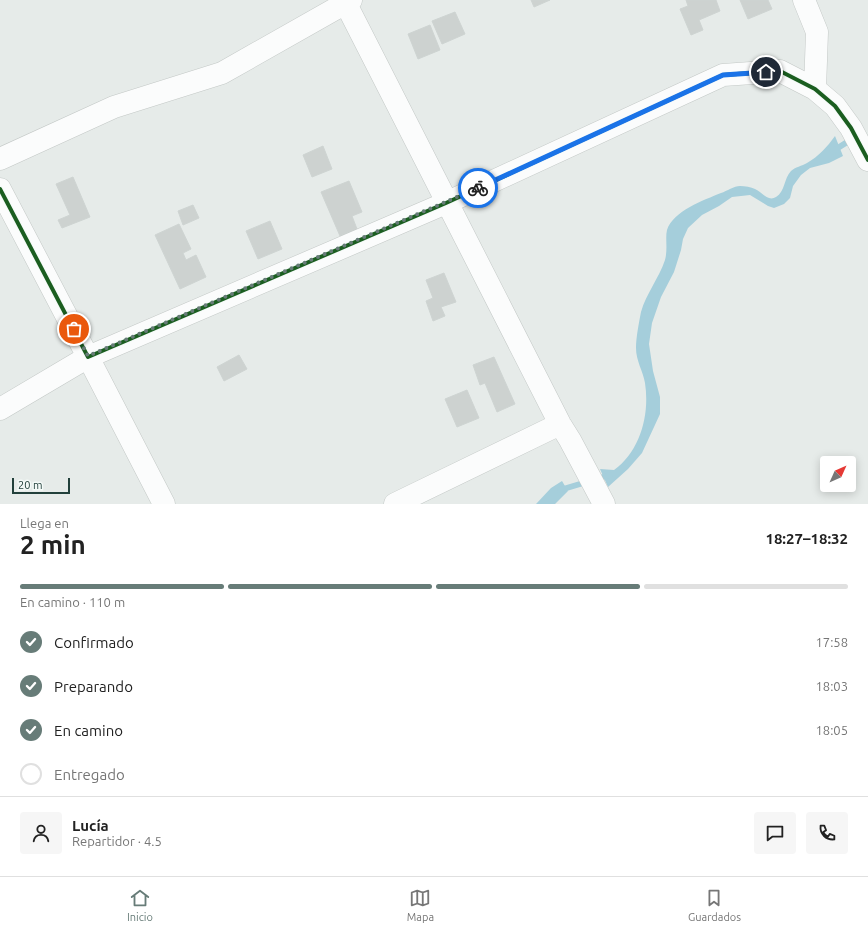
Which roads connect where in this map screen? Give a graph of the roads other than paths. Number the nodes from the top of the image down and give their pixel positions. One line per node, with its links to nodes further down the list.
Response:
1 (804, 0): 3 (street)
2 (347, 1): 4 (street); 7 (street)
3 (815, 89): 5 (street); 7 (street)
4 (0, 159)
5 (868, 160)
6 (0, 189): 8 (street)
7 (446, 203): 8 (street); 10 (street)
8 (88, 356): 9 (street); 12 (street)
9 (0, 409)
10 (565, 432): 11 (street); 13 (street)
11 (601, 500)
12 (164, 504)
13 (395, 504)

